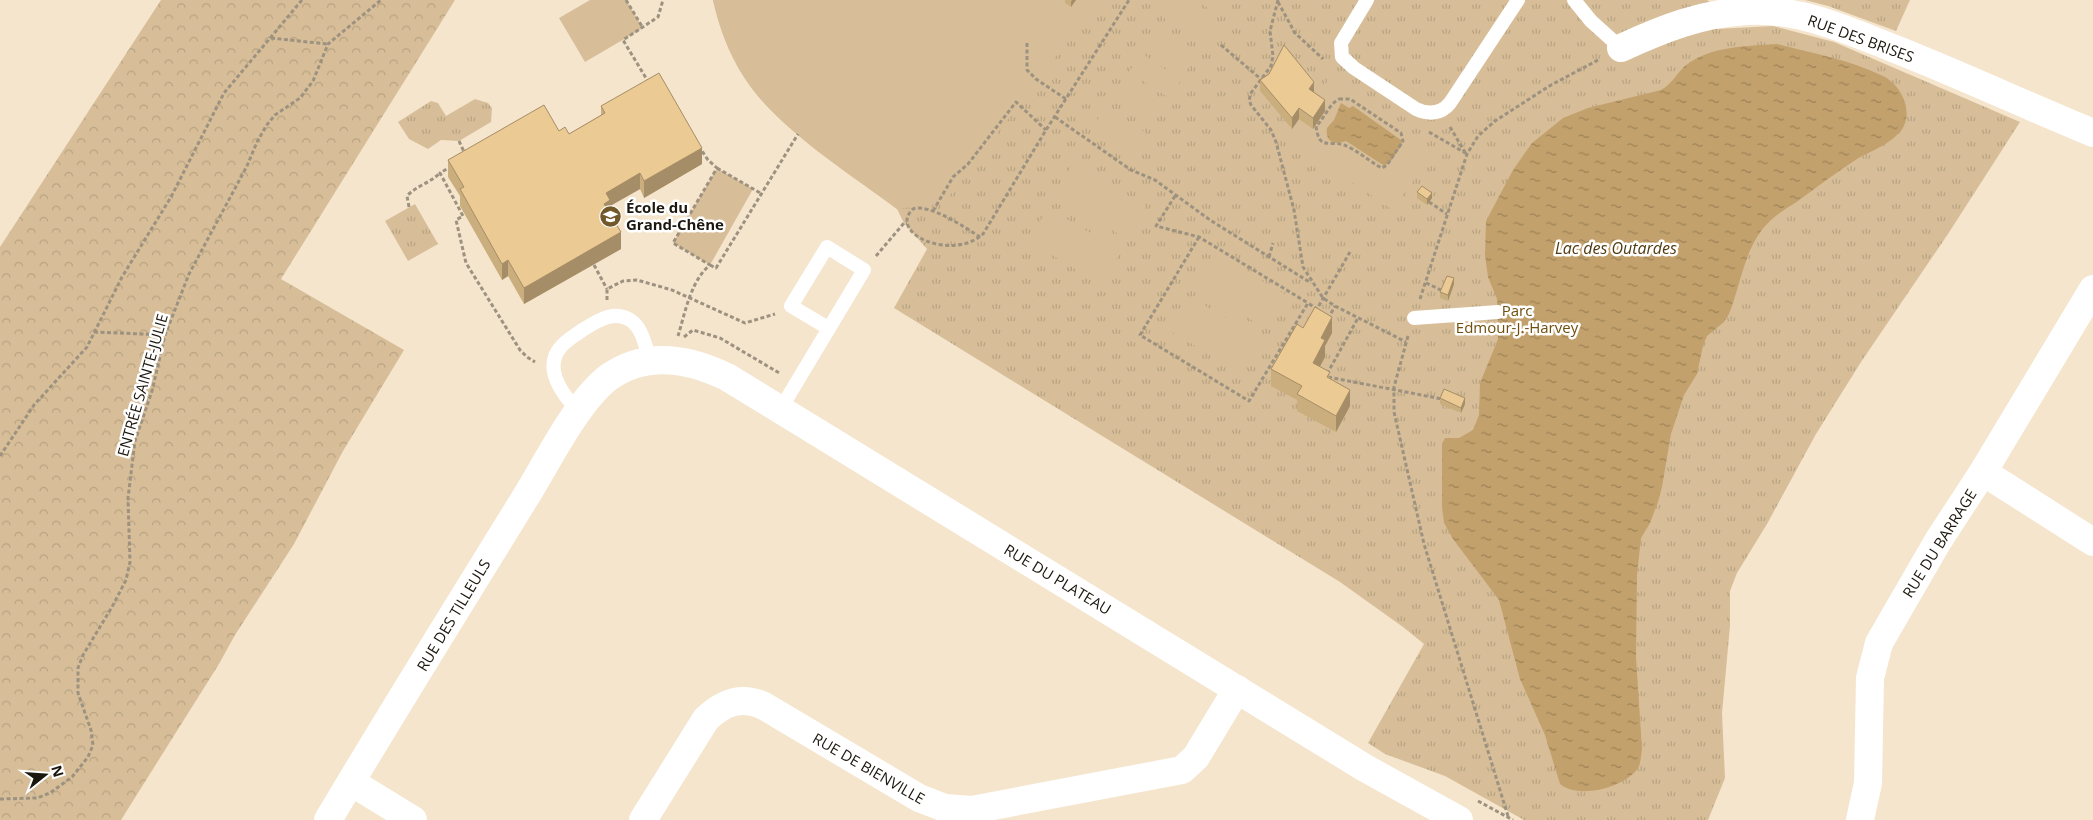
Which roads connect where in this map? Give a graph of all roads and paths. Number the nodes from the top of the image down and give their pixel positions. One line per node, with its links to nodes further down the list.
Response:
1 (302, 0): 11 (path)
2 (381, 0): 13 (path, ENTRÉE SAINTE-JULIE)
3 (626, 0): 10 (path)
4 (663, 0): 10 (path)
5 (1129, 0): 19 (path)
6 (1278, 0): 16 (path)
7 (1367, 0): 8 (lane)
8 (1518, 0)
9 (1574, 0): 15 (lane)
10 (643, 28): 18 (path)
11 (271, 38): 13 (path); 64 (path)
12 (1027, 43): 19 (path)
13 (328, 44): 65 (path, ENTRÉE SAINTE-JULIE)
14 (1221, 45): 16 (path)
15 (1621, 48): 24 (street, RUE DES BRISES); 28 (path)
16 (1260, 79): 17 (path); 49 (path)
17 (1264, 82)
18 (653, 88)
19 (1066, 99): 20 (path)
20 (1055, 117): 23 (path); 34 (path)
21 (1320, 120): 21 (path)
22 (1446, 121): 28 (path)
23 (1046, 130): 37 (path); 40 (path)
24 (2093, 133)
25 (798, 134): 33 (path)
26 (459, 141): 29 (path)
27 (698, 143): 31 (path)
28 (1467, 154): 38 (path)
29 (467, 158)
30 (454, 165): 32 (path)
31 (717, 168): 33 (path); 46 (path)
32 (440, 173): 36 (path); 70 (path)
33 (762, 194): 46 (path)
34 (1175, 196): 41 (path); 44 (path)
35 (1429, 202): 38 (path)
36 (409, 207)
37 (933, 210): 39 (path); 40 (path)
38 (1447, 215): 48 (path)
39 (907, 223): 40 (path); 47 (path)
40 (980, 237)
41 (1199, 237): 56 (path); 56 (path)
42 (1273, 243): 44 (path)
43 (1350, 252): 55 (path)
44 (1268, 257): 49 (path)
45 (594, 264): 50 (path)
46 (710, 265): 54 (path)
47 (864, 270): 63 (lane); 63 (lane)
48 (1426, 283): 52 (path); 61 (path)
49 (1312, 284): 55 (path)
50 (607, 289): 53 (path); 54 (path)
51 (2093, 289): 77 (street, RUE DU BARRAGE)
52 (1443, 291)
53 (607, 294)
54 (690, 298): 59 (path); 66 (path)
55 (1323, 298): 56 (path); 57 (path)
56 (1308, 303)
57 (1335, 306): 60 (path); 62 (path)
58 (1498, 312): 61 (lane)
59 (777, 314)
60 (1358, 318): 68 (path); 72 (path)
61 (1414, 318): 68 (path)
62 (1326, 322)
63 (828, 328): 74 (lane)
64 (94, 332): 65 (path); 76 (path)
65 (165, 335): 81 (path, ENTRÉE SAINTE-JULIE)
66 (672, 336)
67 (683, 338): 71 (path)
68 (1406, 342): 72 (path)
69 (650, 360): 74 (street, RUE DU PLATEAU); 75 (street, RUE DES TILLEULS); 75 (lane)
70 (536, 362)
71 (786, 377)
72 (1394, 391): 73 (path); 82 (path)
73 (1442, 399)
74 (780, 410): 79 (street, RUE DU PLATEAU)
75 (578, 411): 80 (street, RUE DES TILLEULS)
76 (0, 456)
77 (1983, 472): 78 (street); 87 (street, RUE DU BARRAGE)
78 (2093, 542)
79 (1238, 689): 85 (street, RUE DE BIENVILLE); 86 (street, RUE DU PLATEAU)
80 (351, 782): 83 (street, RUE DES TILLEULS); 84 (street)
81 (0, 799)
82 (1508, 817)
83 (328, 820)
84 (413, 820)
85 (643, 820)
86 (1459, 820)
87 (1860, 820)

